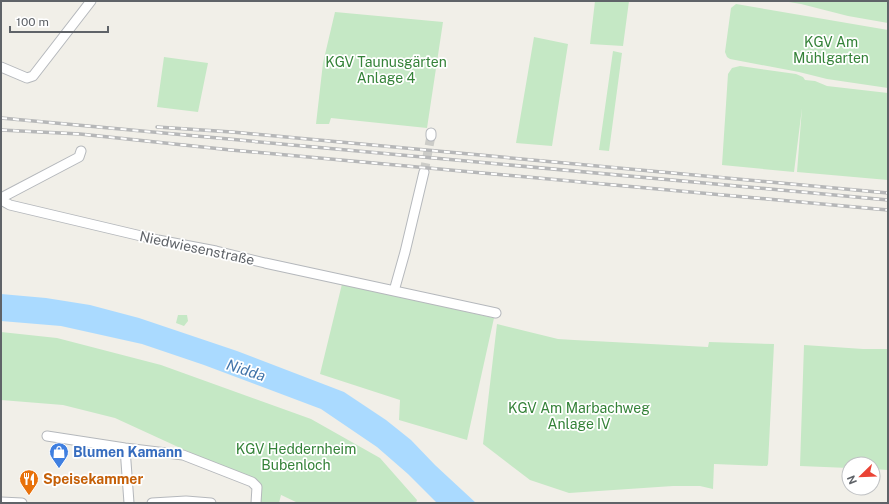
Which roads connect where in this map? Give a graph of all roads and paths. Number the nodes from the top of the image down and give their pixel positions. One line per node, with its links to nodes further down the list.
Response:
1 (91, 1): 2 (street)
2 (1, 67)
3 (81, 151): 5 (street, Niedwiesenstraße)
4 (424, 172): 6 (street)
5 (1, 199): 6 (street, Niedwiesenstraße)
6 (394, 291): 7 (street, Niedwiesenstraße)
7 (496, 313)
8 (47, 436): 9 (street)
9 (125, 448): 12 (street); 15 (street)
10 (1, 502): 11 (street)
11 (22, 503)
12 (129, 503)
13 (152, 503): 14 (street)
14 (211, 503)
15 (256, 503)

